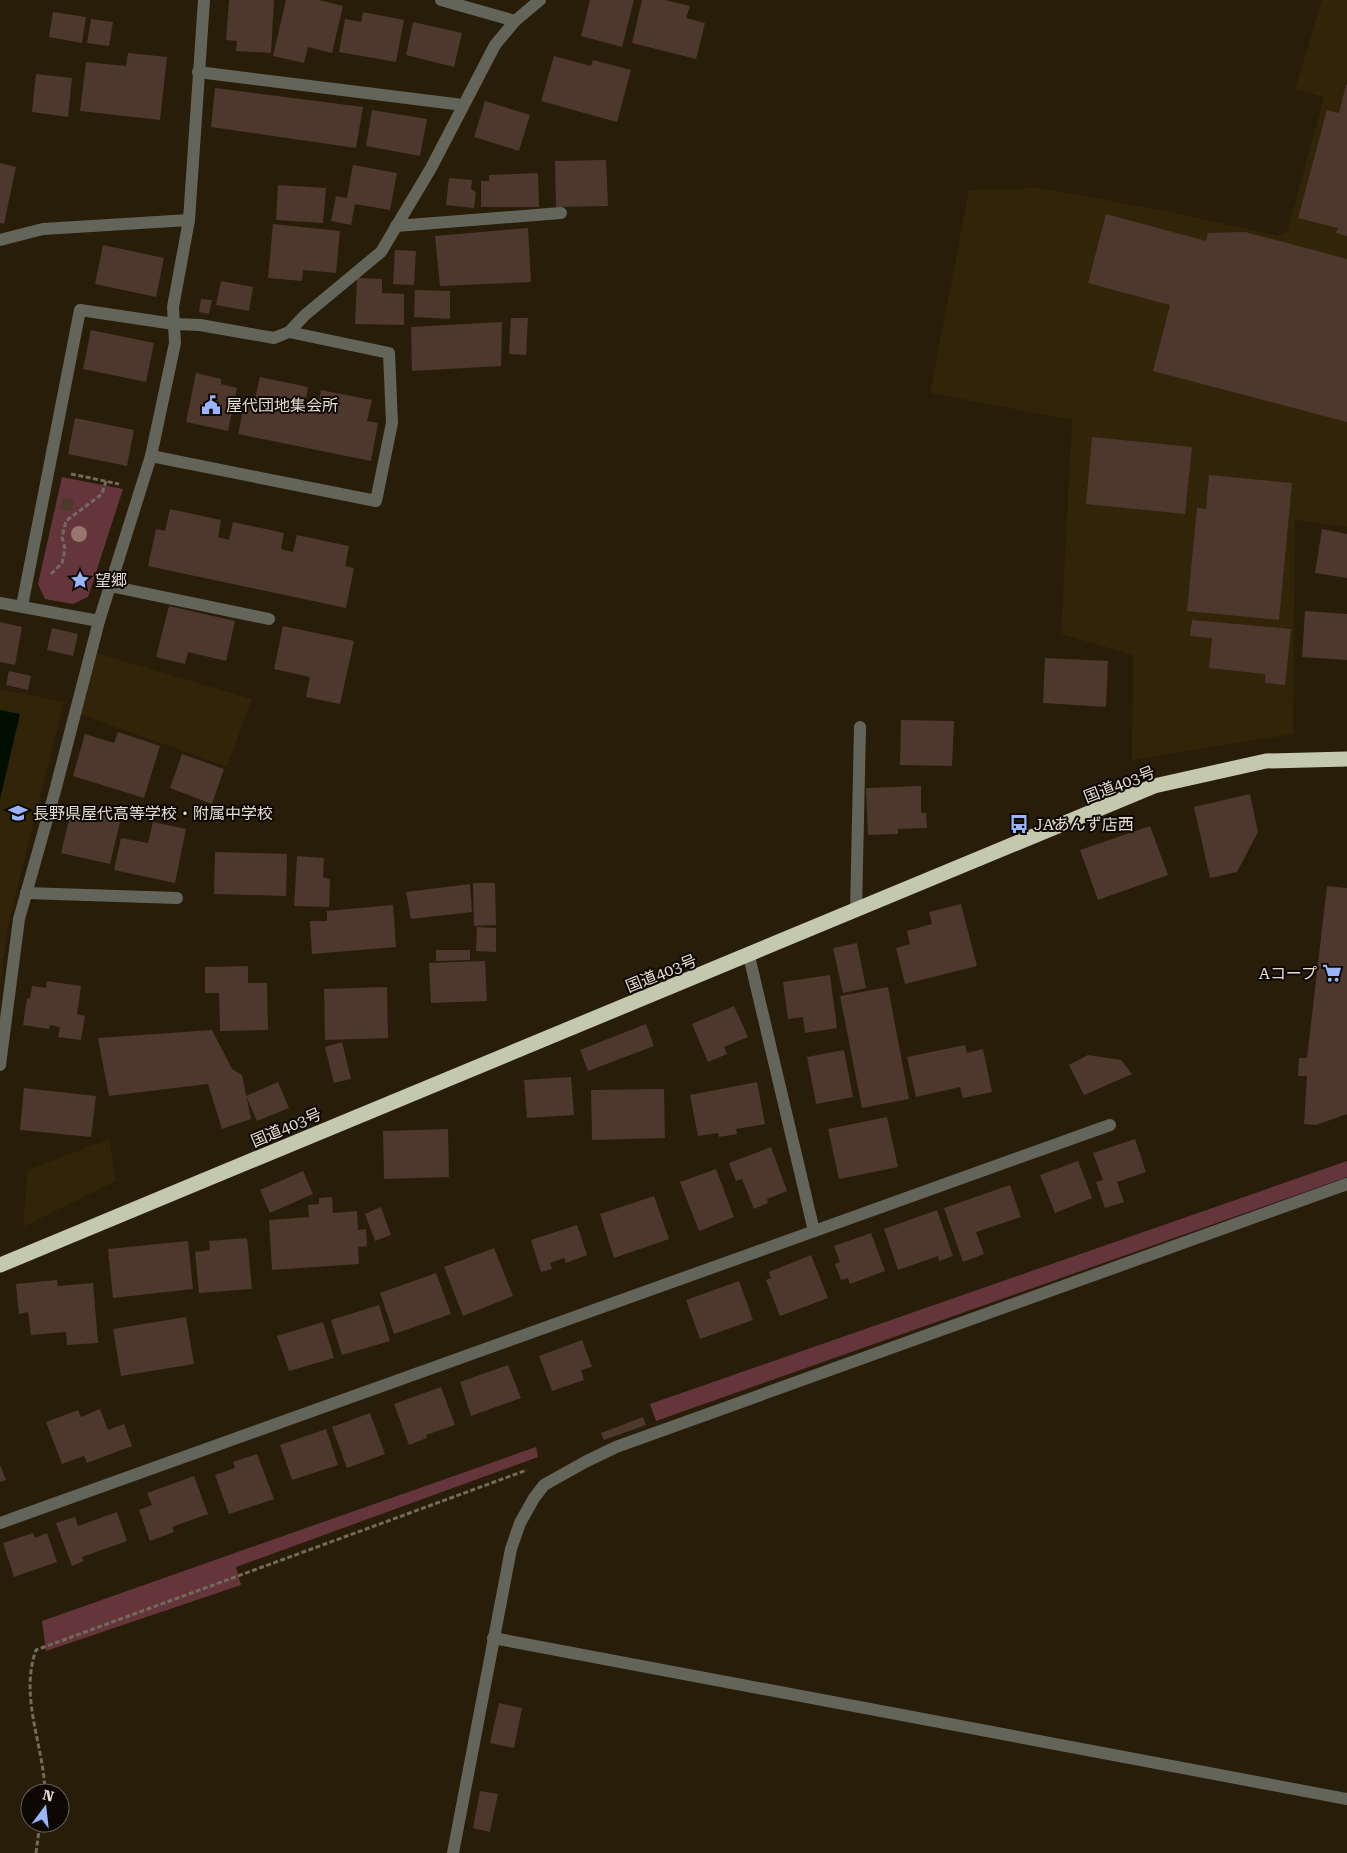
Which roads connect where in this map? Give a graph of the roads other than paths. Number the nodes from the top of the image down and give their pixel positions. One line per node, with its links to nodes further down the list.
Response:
1 (204, 0): 5 (street)
2 (441, 0): 4 (street)
3 (540, 0): 4 (street)
4 (515, 21): 6 (street)
5 (198, 72): 6 (street); 8 (street)
6 (463, 105): 9 (street)
7 (561, 213): 9 (street)
8 (190, 220): 10 (street); 11 (street)
9 (396, 226): 12 (street)
10 (0, 240)
11 (174, 324): 12 (street); 13 (street); 16 (street)
12 (289, 332): 13 (street)
13 (151, 456): 14 (street)
14 (110, 586): 17 (street); 18 (street)
15 (0, 603): 16 (street)
16 (22, 606): 18 (street)
17 (269, 618)
18 (99, 621): 21 (street)
19 (860, 727): 23 (street)
20 (1347, 759): 23 (highway, 国道403号)
21 (26, 893): 22 (street); 25 (street)
22 (177, 898)
23 (856, 911): 24 (highway, 国道403号)
24 (749, 956): 28 (street); 29 (highway, 国道403号)
25 (0, 1065)
26 (1110, 1125): 28 (street)
27 (1347, 1184): 31 (street)
28 (814, 1231): 30 (street)
29 (0, 1265)
30 (0, 1522)
31 (493, 1638): 32 (street); 33 (street)
32 (1347, 1799)
33 (453, 1853)

